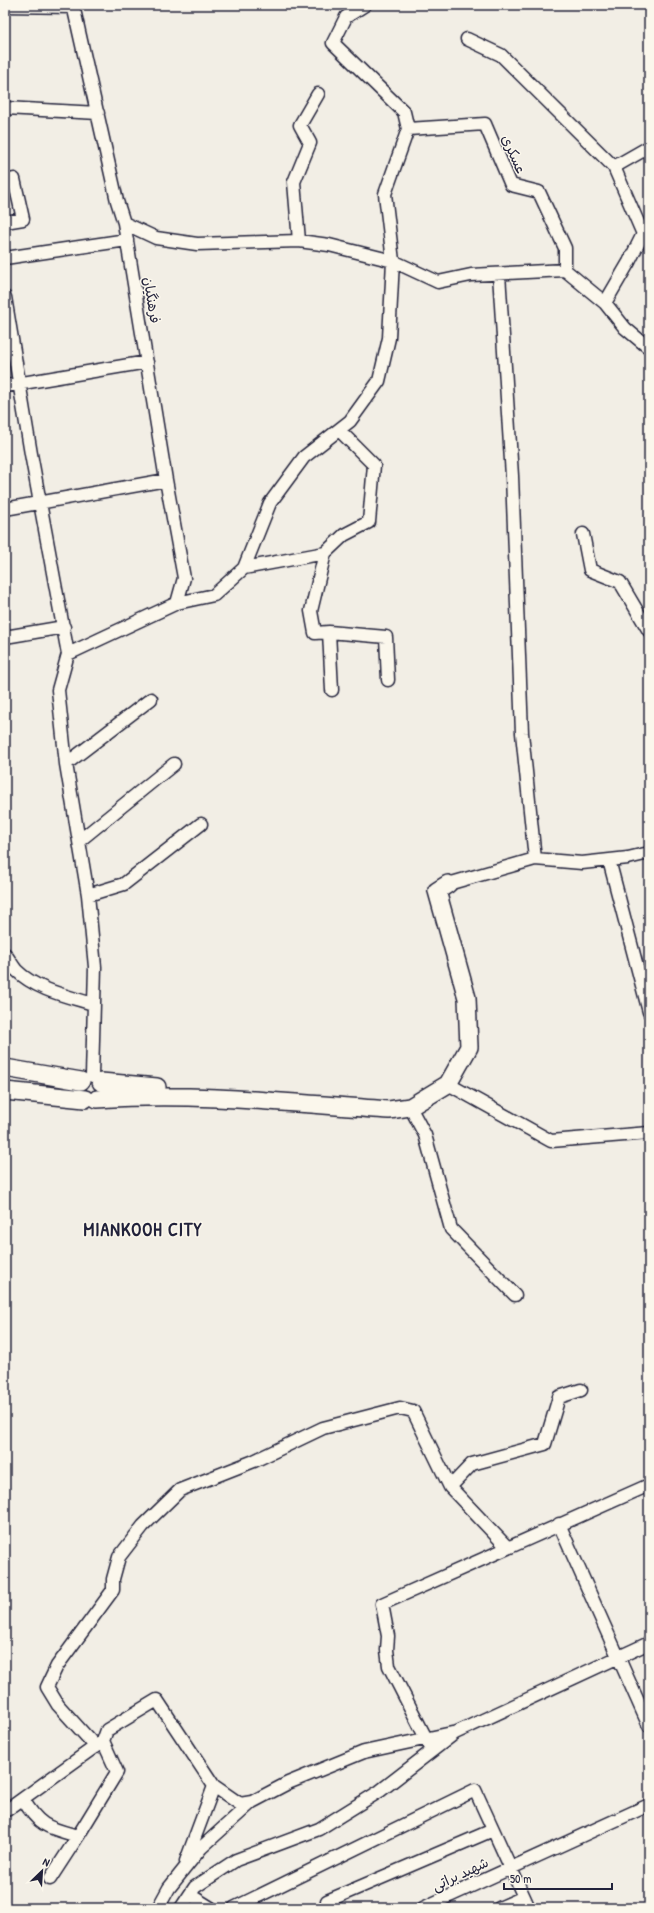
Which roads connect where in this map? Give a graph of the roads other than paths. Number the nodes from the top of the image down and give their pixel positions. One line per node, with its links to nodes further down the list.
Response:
1 (365, 5): 8 (street)
2 (5, 6): 3 (street)
3 (73, 6): 7 (street, فرهنگیان)
4 (468, 39): 10 (street)
5 (318, 94): 16 (street)
6 (5, 108): 7 (street)
7 (98, 113): 13 (street, فرهنگیان)
8 (408, 129): 18 (street); 19 (street, عسکری)
9 (649, 147): 10 (street)
10 (614, 167): 14 (street)
11 (5, 181): 12 (street)
12 (5, 222)
13 (124, 223): 15 (street, فرهنگیان); 16 (street)
14 (646, 232): 22 (street)
15 (127, 240): 17 (street); 25 (street, فرهنگیان)
16 (300, 241): 18 (street)
17 (5, 258)
18 (393, 261): 20 (street); 28 (street)
19 (564, 270): 20 (street); 22 (street)
20 (499, 274): 49 (street)
21 (5, 296): 23 (street)
22 (605, 303): 24 (street)
23 (8, 333): 26 (street)
24 (649, 348)
25 (147, 362): 26 (street); 29 (street, فرهنگیان)
26 (20, 382): 27 (street); 30 (street)
27 (5, 386)
28 (339, 430): 33 (street); 34 (street)
29 (166, 480): 30 (street); 35 (street, فرهنگیان)
30 (40, 503): 31 (street); 36 (street)
31 (5, 509)
32 (584, 534): 37 (street)
33 (325, 553): 34 (street); 38 (street)
34 (244, 568): 35 (street)
35 (177, 603): 40 (street)
36 (64, 628): 39 (street); 40 (street)
37 (649, 631)
38 (328, 632): 41 (street); 42 (street)
39 (5, 637)
40 (68, 654): 44 (street)
41 (388, 680)
42 (332, 690)
43 (151, 699): 44 (street)
44 (66, 764): 47 (street)
45 (174, 764): 47 (street)
46 (200, 824): 52 (street)
47 (79, 841): 52 (street)
48 (649, 853): 50 (street)
49 (536, 859): 50 (street); 51 (street)
50 (609, 860): 55 (street)
51 (448, 884): 58 (main road)
52 (88, 895): 54 (street)
53 (5, 954): 54 (street)
54 (93, 1004): 57 (street)
55 (649, 1012)
56 (5, 1068): 57 (main road)
57 (92, 1080): 60 (main road); 61 (main road)
58 (448, 1084): 61 (main road); 62 (street)
59 (5, 1091): 60 (main road)
60 (91, 1099): 61 (main road)
61 (410, 1107): 63 (street)
62 (649, 1133)
63 (515, 1295)
64 (581, 1390): 66 (street)
65 (649, 1485): 67 (street)
66 (450, 1487): 68 (street); 74 (street)
67 (559, 1524): 68 (street); 70 (street)
68 (507, 1547): 73 (street)
69 (649, 1644): 70 (street)
70 (618, 1658): 71 (street); 72 (street)
71 (649, 1726)
72 (455, 1732): 73 (street); 75 (street)
73 (425, 1739): 75 (street); 78 (street)
74 (99, 1744): 76 (street); 77 (street); 82 (street)
75 (432, 1750): 86 (street)
76 (214, 1786): 78 (street); 84 (street)
77 (23, 1799): 80 (street); 82 (street)
78 (252, 1802): 84 (street)
79 (649, 1805): 83 (street, شهید براتی)
80 (7, 1810)
81 (493, 1830): 83 (street); 87 (street); 92 (street)
82 (78, 1836): 85 (street)
83 (510, 1867): 88 (street); 93 (street, شهید براتی)
84 (181, 1873): 89 (street)
85 (50, 1879)
86 (190, 1895): 90 (street); 91 (street)
87 (327, 1901)
88 (526, 1903): 94 (street)
89 (158, 1908)
90 (181, 1908)
91 (211, 1908)
92 (234, 1908)
93 (423, 1908)
94 (499, 1908)

